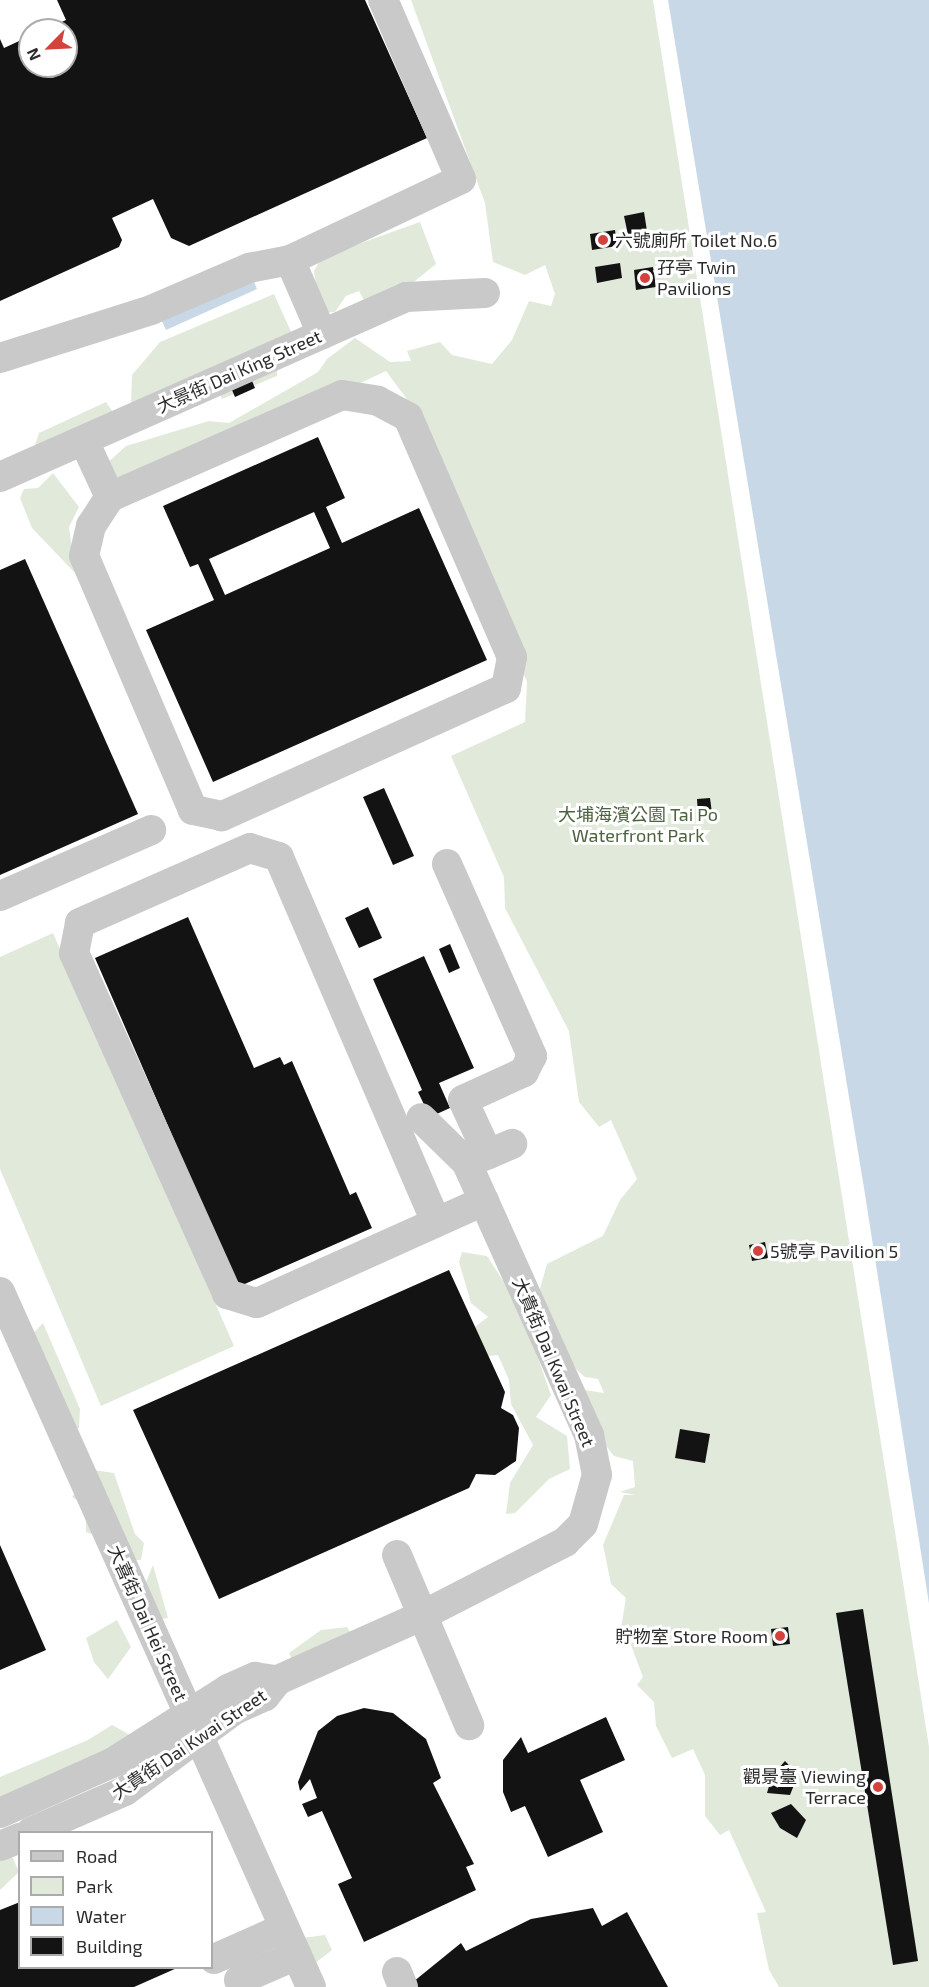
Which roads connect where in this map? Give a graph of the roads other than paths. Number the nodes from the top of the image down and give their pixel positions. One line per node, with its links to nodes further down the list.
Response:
1 (383, 0): 2 (street)
2 (290, 260): 4 (street); 5 (street)
3 (485, 293): 4 (street, 大景街 Dai King Street)
4 (322, 334): 6 (street, 大景街 Dai King Street)
5 (0, 358)
6 (84, 441): 7 (street, 大景街 Dai King Street); 8 (street)
7 (0, 477)
8 (110, 497): 8 (street)
9 (151, 830): 11 (street)
10 (447, 864): 13 (street, 大貴街 Dai Kwai Street)
11 (0, 896)
12 (421, 1118): 13 (street)
13 (489, 1154): 14 (street, 大貴街 Dai Kwai Street)
14 (483, 1201): 15 (street); 18 (street, 大貴街 Dai Kwai Street)
15 (436, 1222): 15 (street)
16 (0, 1292): 19 (street, 大喜街 Dai Hei Street)
17 (397, 1555): 18 (street)
18 (423, 1615): 19 (street, 大貴街 Dai Kwai Street); 20 (street)
19 (194, 1725): 21 (street, 大貴街 Dai Kwai Street); 22 (street, 大貴街 Dai Kwai Street); 25 (street, 大喜街 Dai Hei Street)
20 (470, 1725)
21 (0, 1813)
22 (35, 1831)
23 (18, 1839): 24 (street)
24 (0, 1846)
25 (284, 1928): 26 (street, 大喜街 Dai Hei Street); 27 (street)
26 (297, 1955): 28 (street); 29 (street, 大喜街 Dai Hei Street)
27 (214, 1959)
28 (239, 1980)
29 (311, 1987)

